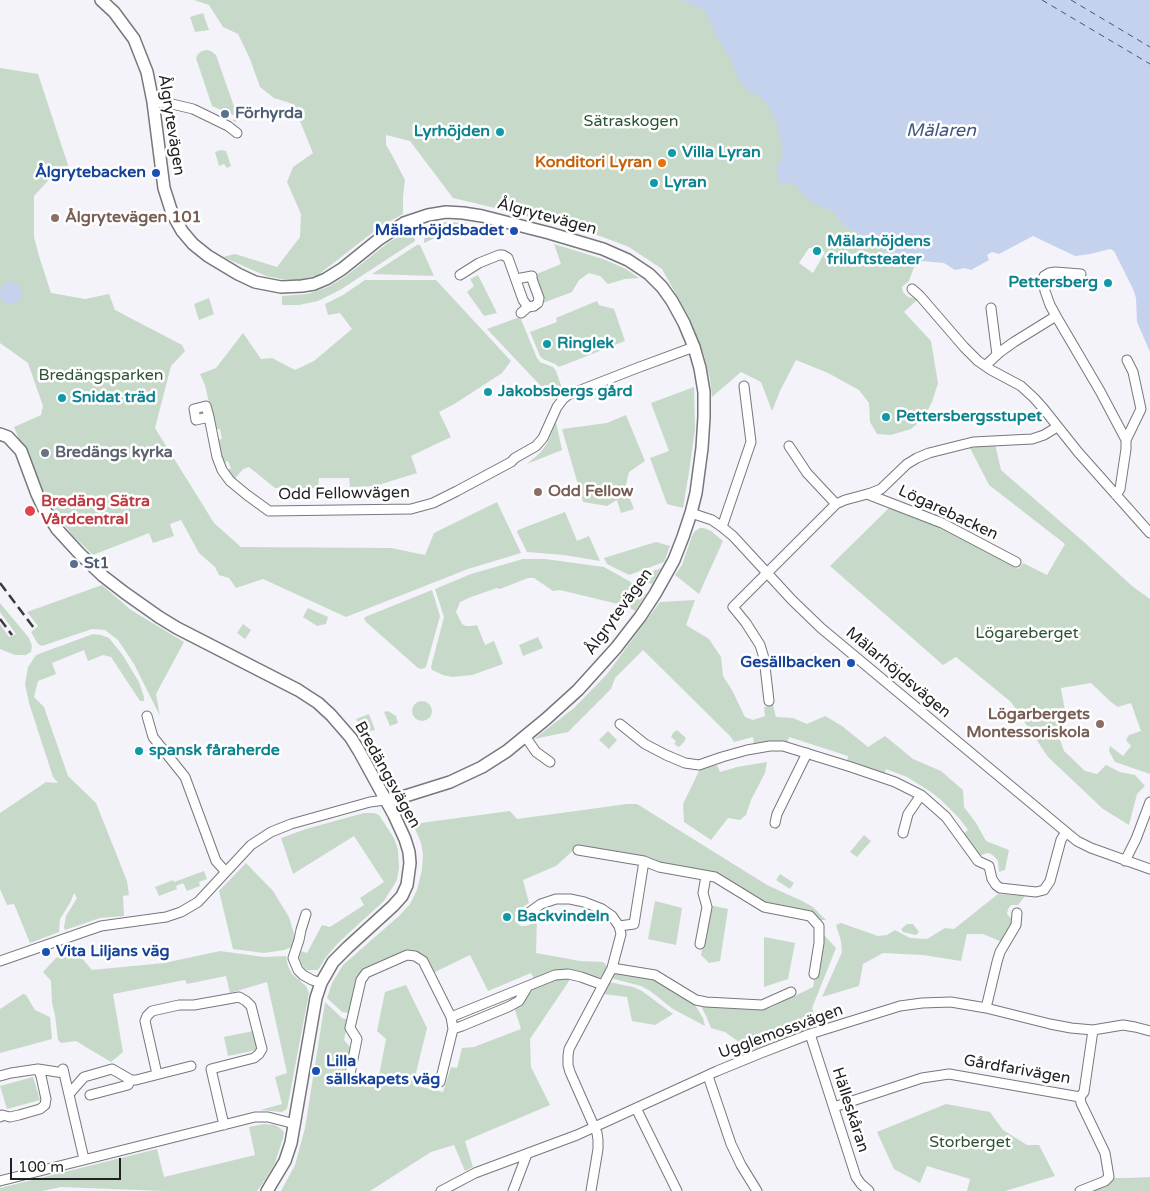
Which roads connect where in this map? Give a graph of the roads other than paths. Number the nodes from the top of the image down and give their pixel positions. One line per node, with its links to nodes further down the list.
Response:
1 (100, 0): 2 (street, Ålgrytevägen)
2 (152, 102): 3 (street); 10 (street, Ålgrytevägen)
3 (237, 133)
4 (1081, 274): 9 (street)
5 (460, 275): 6 (street)
6 (516, 279): 6 (street)
7 (912, 289): 13 (street)
8 (991, 308): 11 (street)
9 (1056, 316): 11 (street); 18 (street)
10 (694, 347): 15 (street, Odd Fellowvägen); 23 (street, Ålgrytevägen)
11 (997, 355): 13 (street)
12 (1127, 360): 18 (street)
13 (985, 366): 16 (street)
14 (744, 386): 24 (street)
15 (208, 417)
16 (1057, 427): 20 (street); 21 (street)
17 (4, 435): 35 (street, Bredängsvägen)
18 (1126, 440): 21 (street)
19 (789, 446): 22 (street)
20 (868, 494): 22 (street); 26 (street, Lögarebacken)
21 (1116, 494): 25 (street)
22 (836, 504): 27 (street)
23 (691, 513): 24 (street, Mälarhöjdsvägen); 31 (street, Ålgrytevägen)
24 (722, 527): 27 (street, Mälarhöjdsvägen)
25 (1150, 533)
26 (1016, 562)
27 (766, 572): 28 (street); 38 (street, Mälarhöjdsvägen)
28 (769, 701)
29 (147, 716): 44 (street)
30 (620, 724): 32 (street)
31 (525, 736): 33 (street); 35 (street, Ålgrytevägen)
32 (807, 753): 34 (street); 37 (street)
33 (550, 762)
34 (921, 795): 38 (street); 39 (street)
35 (385, 800): 44 (street); 54 (street, Bredängsvägen)
36 (1150, 802): 41 (street)
37 (775, 823)
38 (1066, 832): 41 (street, Mälarhöjdsvägen)
39 (903, 833)
40 (578, 850): 42 (street)
41 (1125, 861): 43 (street, Mälarhöjdsvägen)
42 (644, 862): 45 (street); 49 (street)
43 (1150, 869)
44 (226, 872): 51 (street)
45 (706, 876): 50 (street); 53 (street)
46 (1017, 913): 58 (street)
47 (306, 914): 54 (street)
48 (523, 917): 49 (street)
49 (619, 926): 52 (street)
50 (700, 944)
51 (0, 961)
52 (612, 968): 56 (street); 57 (street)
53 (814, 974)
54 (321, 983): 78 (street, Bredängsvägen)
55 (528, 985): 56 (street); 59 (street); 60 (street)
56 (603, 985): 80 (street)
57 (791, 992)
58 (986, 1008): 61 (street, Ugglemossvägen); 63 (street, Ugglemossvägen)
59 (451, 1017): 60 (street); 67 (street)
60 (452, 1029): 71 (street)
61 (1093, 1030): 62 (street, Ugglemossvägen); 74 (street)
62 (1150, 1031)
63 (810, 1034): 69 (street, Ugglemossvägen); 75 (street, Hälleskåran)
64 (191, 1066): 66 (street)
65 (38, 1069): 68 (street); 72 (street); 77 (street)
66 (157, 1074): 70 (street); 79 (street)
67 (350, 1074)
68 (0, 1076)
69 (708, 1076): 76 (street, Ugglemossvägen); 89 (street)
70 (131, 1080): 72 (street); 73 (street)
71 (440, 1082)
72 (69, 1094): 82 (street)
73 (90, 1095)
74 (1080, 1097): 75 (street, Gårdfarivägen); 91 (street)
75 (834, 1107): 90 (street, Hälleskåran)
76 (636, 1108): 80 (street, Ugglemossvägen); 88 (street)
77 (0, 1117)
78 (295, 1124): 79 (street); 84 (street, Bredängsvägen)
79 (224, 1125): 82 (street)
80 (594, 1128): 81 (street, Ugglemossvägen); 87 (street)
81 (526, 1154): 85 (street, Ugglemossvägen); 86 (street)
82 (84, 1159): 83 (street)
83 (0, 1181)
84 (268, 1191)
85 (441, 1191)
86 (513, 1191)
87 (591, 1191)
88 (677, 1191)
89 (757, 1191)
90 (869, 1191)
91 (1080, 1191)

